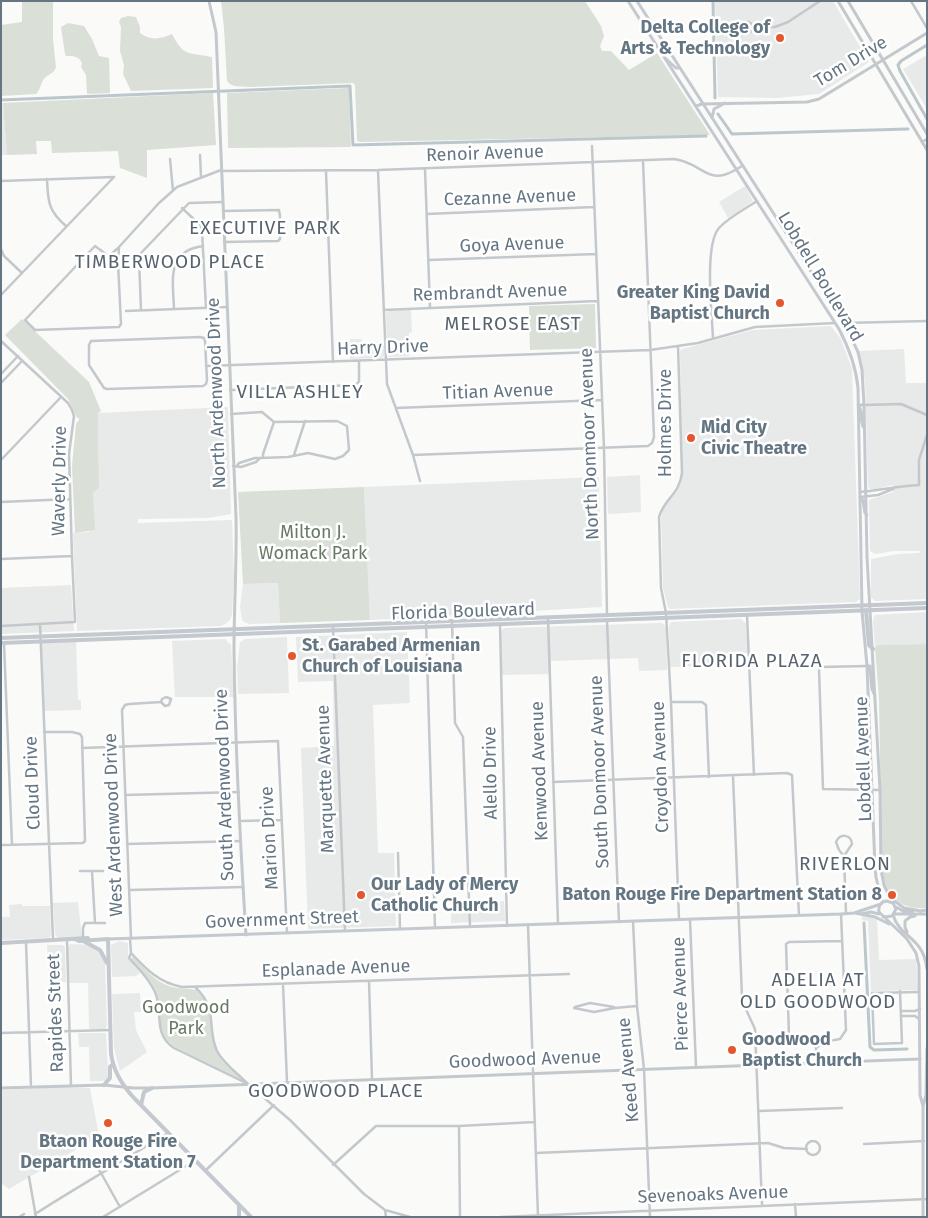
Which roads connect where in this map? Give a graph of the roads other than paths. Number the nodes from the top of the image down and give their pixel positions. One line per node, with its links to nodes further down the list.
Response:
1 (209, 1): 33 (street, North Ardenwood Drive)
2 (628, 1): 12 (main road, Lobdell Boulevard)
3 (637, 1): 11 (main road, Lobdell Boulevard)
4 (820, 1): 8 (street)
5 (838, 1): 15 (street)
6 (848, 1): 14 (street)
7 (911, 1): 9 (street)
8 (755, 28): 8 (street)
9 (927, 28)
10 (927, 33): 14 (street, Tom Drive)
11 (662, 40): 12 (main road); 16 (main road, Lobdell Boulevard)
12 (656, 44): 13 (main road, Lobdell Boulevard)
13 (664, 56): 16 (main road); 19 (main road, Lobdell Boulevard)
14 (883, 60): 15 (street, Tom Drive); 21 (street)
15 (876, 64): 18 (street, Tom Drive); 23 (street)
16 (680, 68): 17 (main road, Lobdell Boulevard)
17 (702, 104): 18 (street, Tom Drive); 19 (street, Tom Drive); 20 (main road, Lobdell Boulevard)
18 (725, 104): 20 (main road)
19 (696, 106): 32 (main road, Lobdell Boulevard)
20 (712, 118): 30 (main road, Lobdell Boulevard)
21 (927, 134)
22 (927, 139): 23 (street)
23 (922, 142): 25 (street)
24 (592, 146): 29 (street, North Donmoor Avenue)
25 (927, 150)
26 (200, 155): 36 (street)
27 (170, 159): 41 (street)
28 (643, 161): 29 (street, Renoir Avenue); 32 (street, Renoir Avenue); 75 (street)
29 (593, 163): 31 (street, Renoir Avenue); 44 (street, North Donmoor Avenue)
30 (742, 166): 32 (street, Renoir Avenue); 39 (main road, Lobdell Boulevard)
31 (425, 169): 34 (street, Renoir Avenue); 47 (street)
32 (737, 169): 40 (main road, Lobdell Boulevard)
33 (221, 170): 35 (street, Renoir Avenue); 36 (street, Renoir Avenue); 43 (street, North Ardenwood Drive)
34 (378, 170): 35 (street, Renoir Avenue); 67 (street)
35 (326, 171): 81 (street)
36 (201, 177): 41 (street, Renoir Avenue)
37 (47, 179): 38 (street); 48 (street); 48 (street)
38 (1, 181)
39 (755, 185): 40 (street); 57 (main road, Lobdell Boulevard)
40 (749, 188): 42 (main road, Lobdell Boulevard)
41 (173, 191): 51 (street, Renoir Avenue)
42 (757, 201): 58 (main road, Lobdell Boulevard); 72 (street)
43 (223, 202): 45 (street); 46 (street, North Ardenwood Drive)
44 (594, 207): 47 (street, Cezanne Avenue); 53 (street, North Donmoor Avenue)
45 (182, 208): 50 (street); 66 (street)
46 (223, 211): 49 (street, North Ardenwood Drive); 49 (street)
47 (427, 214): 55 (street)
48 (66, 226): 59 (street)
49 (224, 242): 62 (street, North Ardenwood Drive)
50 (203, 246): 63 (street); 65 (street)
51 (119, 247): 54 (street, Renoir Avenue); 56 (street)
52 (1, 249): 59 (street)
53 (596, 254): 55 (street, Goya Avenue); 61 (street, North Donmoor Avenue)
54 (108, 256): 56 (street); 56 (street)
55 (429, 260): 64 (street)
56 (118, 263)
57 (806, 264): 58 (main road); 71 (main road, Lobdell Boulevard)
58 (800, 268): 70 (main road, Lobdell Boulevard)
59 (22, 273): 60 (street)
60 (1, 295)
61 (598, 301): 64 (street, Rembrandt Avenue); 76 (street, North Donmoor Avenue)
62 (227, 307): 63 (street); 83 (street, North Ardenwood Drive)
63 (206, 308): 65 (street)
64 (430, 308): 67 (street, Rembrandt Avenue)
65 (174, 309): 66 (street)
66 (141, 310): 68 (street)
67 (384, 310): 78 (street)
68 (126, 311)
69 (927, 321): 71 (street)
70 (835, 323): 71 (main road); 72 (street, Harry Drive); 90 (main road, Lobdell Boulevard)
71 (844, 323): 89 (main road, Lobdell Boulevard)
72 (713, 338): 74 (street, Harry Drive)
73 (1, 341): 77 (street, Waverly Drive)
74 (678, 346): 75 (street, Harry Drive); 122 (street, Holmes Drive)
75 (650, 350): 76 (street, Harry Drive); 98 (street)
76 (600, 352): 78 (street, Harry Drive); 88 (street, North Donmoor Avenue)
77 (18, 356): 79 (street, Waverly Drive); 84 (street)
78 (386, 360): 80 (street, Harry Drive); 91 (street)
79 (22, 361): 85 (street); 87 (street, Waverly Drive)
80 (359, 361): 81 (street, Harry Drive); 86 (street)
81 (333, 362): 83 (street, Harry Drive)
82 (206, 366): 82 (street); 83 (street, Harry Drive)
83 (230, 366): 86 (street, North Ardenwood Drive)
84 (1, 374)
85 (1, 382)
86 (230, 390): 92 (street, North Ardenwood Drive)
87 (60, 397): 102 (street); 111 (street, Waverly Drive)
88 (602, 400): 91 (street, Titian Avenue); 98 (street, North Donmoor Avenue)
89 (864, 405): 90 (main road); 93 (street); 96 (main road, Lobdell Boulevard)
90 (858, 406): 96 (main road); 104 (main road, Lobdell Boulevard)
91 (396, 408): 100 (street)
92 (231, 414): 95 (street); 103 (street, North Ardenwood Drive)
93 (927, 415)
94 (305, 421): 95 (street); 99 (street); 99 (street)
95 (274, 422): 101 (street)
96 (865, 428): 108 (main road, Lobdell Boulevard)
97 (927, 435): 106 (street)
98 (604, 448): 100 (street); 123 (street, North Donmoor Avenue)
99 (294, 455): 101 (street)
100 (413, 455): 105 (street)
101 (262, 458): 103 (street)
102 (1, 460)
103 (235, 466): 135 (street, North Ardenwood Drive)
104 (859, 470): 107 (main road, Lobdell Boulevard); 108 (main road)
105 (420, 481)
106 (897, 487): 108 (street); 110 (street)
107 (860, 492): 108 (street); 109 (main road, Lobdell Boulevard)
108 (867, 492): 110 (main road, Lobdell Boulevard)
109 (860, 497): 110 (street); 113 (main road); 117 (main road, Lobdell Boulevard)
110 (867, 497): 113 (main road, Lobdell Boulevard)
111 (70, 499): 112 (street); 114 (street, Waverly Drive)
112 (1, 502)
113 (867, 516): 117 (main road, Lobdell Boulevard)
114 (72, 556): 115 (street); 128 (street, Waverly Drive)
115 (1, 559)
116 (927, 603): 117 (main road, Florida Boulevard)
117 (866, 608): 118 (main road, Florida Boulevard); 119 (main road, Florida Boulevard); 140 (main road); 141 (main road, Lobdell Avenue)
118 (927, 608)
119 (786, 611): 121 (main road, Florida Boulevard); 122 (main road, Florida Boulevard)
120 (633, 614): 122 (main road, Florida Boulevard); 123 (main road, Florida Boulevard); 125 (main road)
121 (747, 615): 122 (main road, Florida Boulevard); 149 (street)
122 (666, 616): 125 (main road, Florida Boulevard); 144 (street, Croydon Avenue)
123 (607, 618): 124 (main road, Florida Boulevard); 125 (main road, Florida Boulevard); 153 (street, South Donmoor Avenue)
124 (548, 620): 127 (main road, Florida Boulevard); 154 (street, Kenwood Avenue)
125 (618, 620)
126 (426, 622): 129 (main road, Florida Boulevard); 131 (main road, Florida Boulevard); 132 (street)
127 (500, 622): 129 (main road, Florida Boulevard); 199 (street, Alello Drive)
128 (40, 624): 130 (street); 138 (street, Cloud Drive)
129 (452, 624): 132 (main road, Florida Boulevard); 200 (street)
130 (1, 626)
131 (365, 627): 132 (main road, Florida Boulevard); 133 (main road, Florida Boulevard)
132 (426, 627): 201 (street)
133 (333, 628): 135 (main road, Florida Boulevard); 203 (street, Marquette Avenue)
134 (170, 632): 135 (main road, Florida Boulevard); 136 (main road); 138 (main road, Florida Boulevard)
135 (234, 632): 136 (main road, Florida Boulevard); 146 (street, South Ardenwood Drive)
136 (170, 637): 138 (main road, Florida Boulevard)
137 (1, 638): 138 (main road, Florida Boulevard)
138 (40, 639): 139 (main road, Florida Boulevard); 145 (street, Cloud Drive)
139 (3, 643): 164 (street)
140 (873, 649): 142 (main road, Lobdell Avenue)
141 (867, 666): 142 (main road); 155 (main road, Lobdell Avenue); 155 (street)
142 (876, 696): 156 (main road, Lobdell Avenue)
143 (161, 702): 147 (street, West Ardenwood Drive)
144 (671, 702): 151 (street); 152 (street, Croydon Avenue)
145 (44, 732): 148 (street); 162 (street, Cloud Drive)
146 (237, 742): 147 (street); 157 (street, South Ardenwood Drive); 159 (street, Marion Drive)
147 (124, 746): 148 (street); 158 (street, West Ardenwood Drive)
148 (82, 748): 162 (street)
149 (754, 775): 150 (street); 186 (street)
150 (733, 776): 151 (street); 189 (street)
151 (709, 777): 152 (street)
152 (673, 778): 153 (street); 190 (street, Croydon Avenue)
153 (613, 780): 154 (street); 193 (street, South Donmoor Avenue)
154 (553, 782): 196 (street, Kenwood Avenue)
155 (873, 790): 156 (street); 174 (main road, Lobdell Avenue)
156 (880, 790): 173 (main road, Lobdell Avenue)
157 (239, 792): 158 (street); 160 (street, South Ardenwood Drive)
158 (125, 795): 163 (street, West Ardenwood Drive)
159 (282, 820): 160 (street); 204 (street, Marion Drive)
160 (240, 821): 161 (street, South Ardenwood Drive)
161 (241, 840): 163 (street); 171 (street, South Ardenwood Drive)
162 (48, 844): 164 (street); 211 (street, Cloud Drive)
163 (128, 844): 172 (street, West Ardenwood Drive)
164 (12, 845): 165 (street)
165 (3, 846)
166 (398, 853): 202 (street)
167 (844, 856): 167 (street); 180 (street)
168 (103, 870): 170 (street)
169 (80, 871): 170 (street)
170 (92, 871): 194 (street)
171 (243, 887): 172 (street); 206 (street, South Ardenwood Drive)
172 (130, 890): 208 (street, West Ardenwood Drive)
173 (888, 896): 176 (main road, Lobdell Avenue); 178 (main road)
174 (880, 897): 175 (main road, Lobdell Avenue); 177 (main road)
175 (881, 903): 176 (main road); 177 (main road, Government Street); 187 (main road)
176 (894, 905): 178 (main road); 188 (main road)
177 (874, 907): 181 (main road, Government Street)
178 (921, 910): 179 (main road)
179 (927, 910)
180 (846, 913): 181 (main road, Government Street); 182 (main road, Government Street)
181 (854, 913): 183 (main road, Government Street)
182 (841, 914): 186 (main road, Government Street); 212 (street)
183 (860, 914): 187 (main road, Government Street); 197 (main road)
184 (918, 914): 185 (main road); 188 (main road); 205 (main road)
185 (927, 914)
186 (799, 915): 189 (main road, Government Street)
187 (881, 915): 188 (main road); 197 (main road)
188 (894, 915): 205 (main road)
189 (740, 917): 191 (main road, Government Street); 245 (street)
190 (679, 919): 191 (main road, Government Street); 192 (main road, Government Street)
191 (690, 919): 246 (street, Pierce Avenue)
192 (633, 921): 193 (main road, Government Street); 229 (street, Keed Avenue)
193 (619, 922): 196 (main road, Government Street)
194 (95, 923): 195 (street); 210 (street)
195 (105, 923)
196 (558, 924): 198 (main road, Government Street)
197 (892, 924): 216 (main road)
198 (528, 925): 199 (main road, Government Street); 220 (street)
199 (507, 926): 200 (main road, Government Street)
200 (470, 927): 201 (main road, Government Street)
201 (435, 928): 202 (main road, Government Street)
202 (400, 929): 203 (main road, Government Street)
203 (345, 931): 204 (main road, Government Street)
204 (286, 933): 206 (main road, Government Street)
205 (908, 933): 215 (main road)
206 (246, 935): 208 (main road, Government Street)
207 (108, 939): 208 (main road, Government Street); 210 (main road, Government Street); 218 (main road)
208 (131, 939): 217 (street)
209 (67, 940): 210 (main road, Government Street); 211 (main road, Government Street); 236 (street, Rapides Street)
210 (84, 940): 218 (main road)
211 (53, 941): 213 (main road, Government Street)
212 (841, 941): 239 (street); 239 (street)
213 (26, 942): 214 (main road, Government Street); 237 (street)
214 (1, 943)
215 (919, 945): 216 (main road); 219 (main road)
216 (913, 948): 222 (main road)
217 (131, 953): 226 (street, Esplanade Avenue); 251 (street)
218 (108, 965): 235 (main road)
219 (927, 969)
220 (529, 974): 221 (street, Esplanade Avenue); 224 (street, Esplanade Avenue); 248 (street)
221 (569, 974)
222 (920, 979): 223 (main road); 228 (main road)
223 (927, 979)
224 (368, 981): 225 (street, Esplanade Avenue); 249 (street)
225 (283, 984): 226 (street, Esplanade Avenue); 250 (street)
226 (196, 987): 251 (street)
227 (900, 992): 228 (street); 232 (street); 233 (street)
228 (920, 992): 231 (main road)
229 (637, 1006): 230 (street); 247 (street, Keed Avenue)
230 (615, 1008): 230 (street)
231 (920, 1009): 232 (street); 234 (main road)
232 (901, 1011): 233 (street)
233 (901, 1016): 234 (street)
234 (920, 1020): 241 (main road)
235 (110, 1030): 236 (street); 244 (main road)
236 (70, 1031): 237 (street); 253 (street, Rapides Street)
237 (29, 1032): 238 (street); 254 (street)
238 (1, 1033)
239 (816, 1048): 243 (street)
240 (927, 1048): 242 (main road)
241 (920, 1059): 242 (main road, Goodwood Avenue); 243 (street, Goodwood Avenue); 260 (main road)
242 (926, 1059): 260 (main road)
243 (817, 1063): 245 (street, Goodwood Avenue)
244 (113, 1064): 252 (main road); 255 (main road)
245 (756, 1065): 246 (street, Goodwood Avenue); 262 (street)
246 (696, 1068): 247 (street, Goodwood Avenue)
247 (644, 1070): 248 (street, Goodwood Avenue); 269 (street, Keed Avenue)
248 (533, 1074): 249 (street, Goodwood Avenue); 263 (street)
249 (372, 1079): 250 (street, Goodwood Avenue)
250 (287, 1083): 251 (street, Goodwood Avenue)
251 (248, 1084): 257 (street, Goodwood Avenue); 259 (street)
252 (104, 1085): 253 (street, Goodwood Avenue); 255 (street, Goodwood Avenue)
253 (71, 1086): 254 (street, Goodwood Avenue)
254 (31, 1087): 256 (street, Goodwood Avenue)
255 (125, 1087): 257 (street, Goodwood Avenue); 258 (main road)
256 (1, 1088)
257 (152, 1088): 258 (main road)
258 (141, 1105): 265 (main road)
259 (274, 1105): 274 (street); 275 (street)
260 (923, 1106): 268 (main road)
261 (842, 1108): 262 (street)
262 (759, 1111): 266 (street)
263 (535, 1122): 264 (street); 271 (street)
264 (459, 1126): 274 (street); 294 (street)
265 (168, 1132): 273 (main road); 276 (street)
266 (760, 1144): 269 (street); 270 (street); 281 (street)
267 (864, 1144): 268 (street)
268 (925, 1144): 278 (main road)
269 (648, 1148): 271 (street); 284 (street, Keed Avenue)
270 (807, 1148): 270 (street)
271 (536, 1153): 288 (street)
272 (90, 1157): 276 (street)
273 (196, 1160): 275 (main road); 282 (street)
274 (333, 1165): 283 (street)
275 (206, 1170): 280 (main road)
276 (101, 1173): 282 (street); 286 (street)
277 (29, 1177): 286 (street)
278 (925, 1199): 279 (street, Sevenoaks Avenue); 298 (main road)
279 (795, 1204): 281 (street, Sevenoaks Avenue); 297 (street)
280 (239, 1205): 287 (main road); 291 (main road)
281 (762, 1205): 284 (street, Sevenoaks Avenue)
282 (120, 1207): 290 (street)
283 (384, 1210): 292 (street); 293 (street)
284 (650, 1210): 288 (street, Sevenoaks Avenue); 296 (street, Keed Avenue)
285 (24, 1214): 289 (street)
286 (35, 1215)
287 (248, 1216)
288 (538, 1216): 295 (street, Sevenoaks Avenue)
289 (19, 1217)
290 (104, 1217)
291 (239, 1217)
292 (386, 1217)
293 (410, 1217)
294 (460, 1217)
295 (501, 1217)
296 (650, 1217)
297 (796, 1217)
298 (923, 1217)

